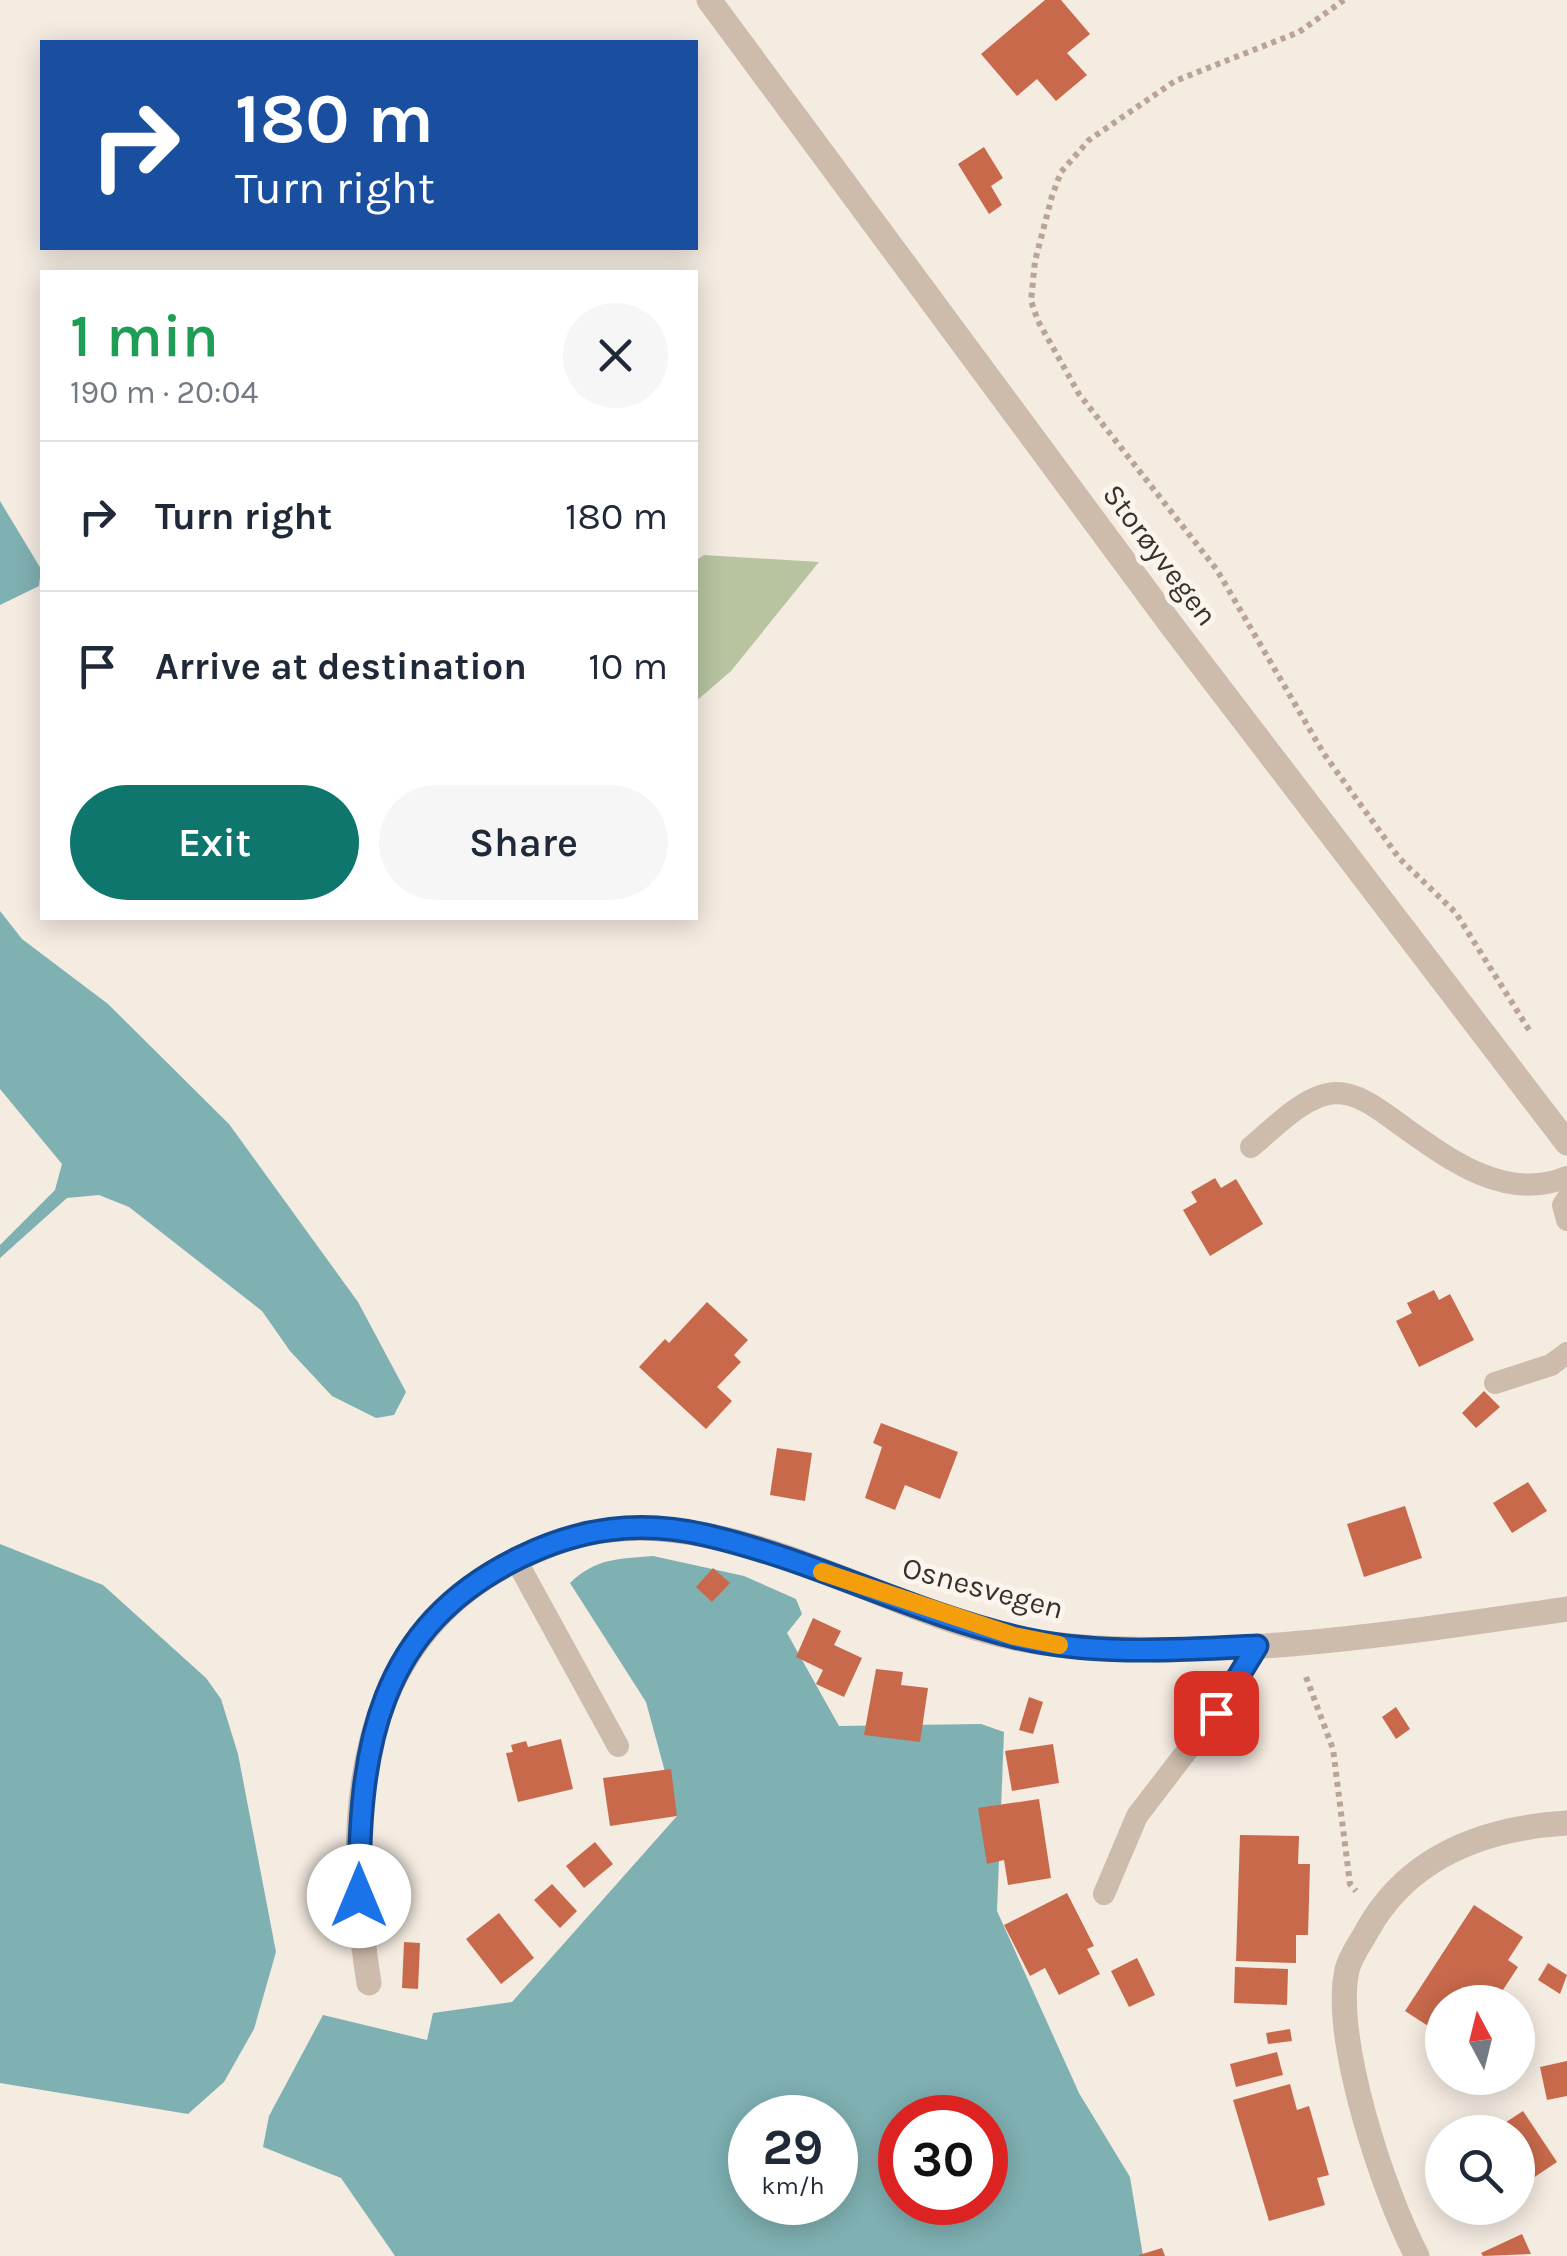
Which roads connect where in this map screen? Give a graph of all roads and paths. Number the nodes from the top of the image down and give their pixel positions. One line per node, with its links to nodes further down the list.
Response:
1 (709, 0): 4 (street, Storøyvegen)
2 (1344, 0): 3 (path)
3 (1541, 1049)
4 (1567, 1142)
5 (1251, 1147): 6 (lane)
6 (1567, 1177)
7 (1567, 1199): 8 (lane)
8 (1567, 1220)
9 (1567, 1353): 10 (lane)
10 (1495, 1383)
11 (516, 1560): 14 (street, Osnesvegen); 15 (lane); 19 (street, Osnesvegen)
12 (1567, 1609): 13 (street, Osnesvegen)
13 (1293, 1644): 14 (street, Osnesvegen); 18 (path)
14 (1257, 1646): 17 (lane)
15 (618, 1746)
16 (1567, 1823): 18 (street)
17 (1104, 1894)
18 (1377, 1914): 20 (street)
19 (369, 1984)
20 (1415, 2255)

